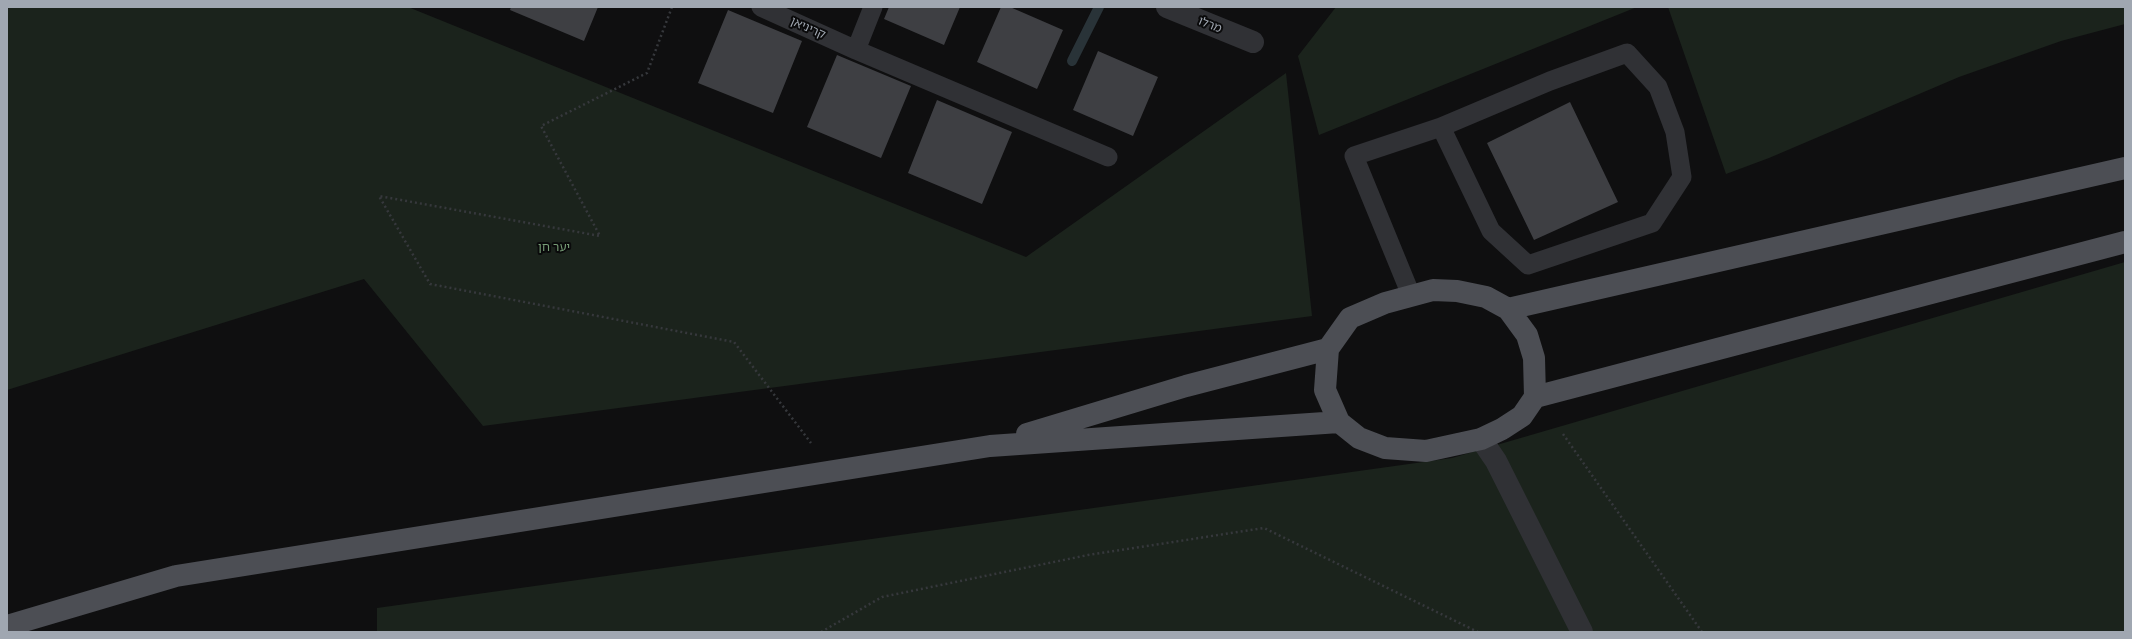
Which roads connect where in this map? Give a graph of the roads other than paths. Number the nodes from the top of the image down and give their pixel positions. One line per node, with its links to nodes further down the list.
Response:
1 (761, 7): 5 (lane, קריניאן)
2 (873, 7): 5 (lane)
3 (1167, 7): 4 (street, מרלו)
4 (1252, 42)
5 (856, 50): 7 (lane, קריניאן)
6 (1442, 127): 6 (lane); 10 (lane)
7 (1108, 157)
8 (2125, 168): 11 (main road)
9 (2125, 242): 13 (main road)
10 (1411, 295): 11 (main road); 12 (main road)
11 (1508, 309): 13 (main road)
12 (1328, 348): 14 (main road); 16 (main road)
13 (1535, 397): 15 (main road)
14 (1339, 422): 15 (main road); 16 (main road)
15 (1481, 439): 18 (street)
16 (990, 446): 17 (main road)
17 (7, 626)
18 (1582, 632)

